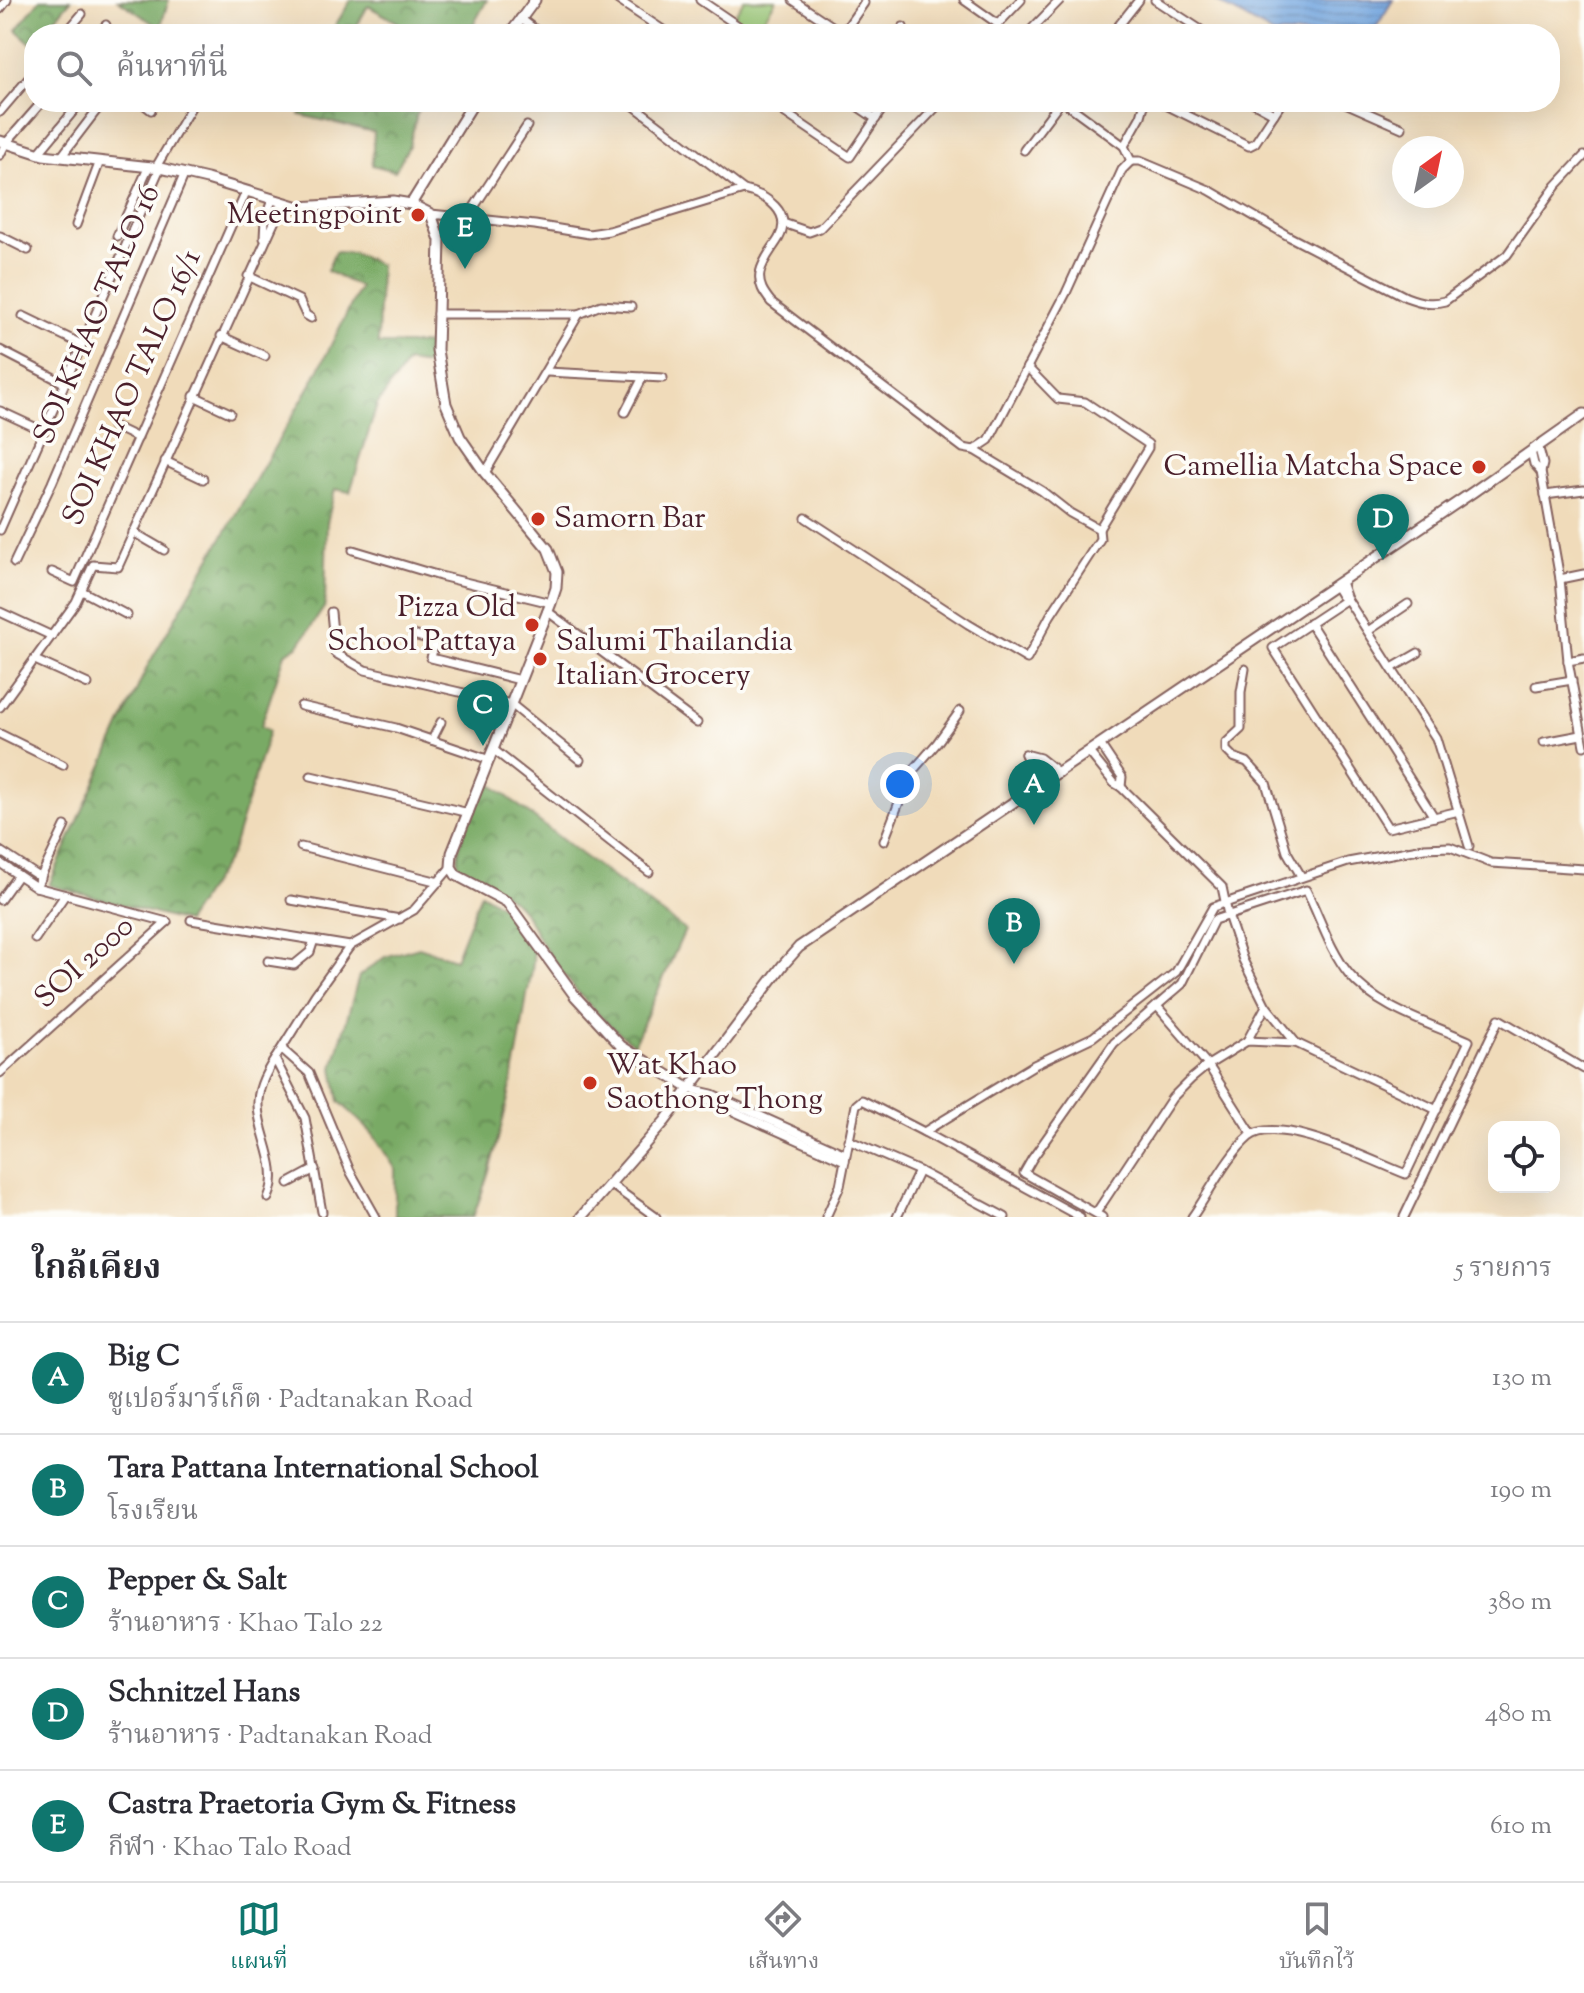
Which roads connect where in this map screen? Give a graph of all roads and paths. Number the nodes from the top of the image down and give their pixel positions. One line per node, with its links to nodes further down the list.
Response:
1 (7, 0): 12 (street)
2 (535, 0): 14 (street)
3 (618, 0): 18 (street)
4 (700, 0): 19 (street)
5 (793, 0): 20 (street)
6 (964, 0): 10 (street)
7 (1060, 0): 22 (street)
8 (1139, 0): 23 (street)
9 (1155, 0): 24 (street)
10 (1017, 1)
11 (864, 3): 21 (street)
12 (0, 9)
13 (82, 14): 15 (street)
14 (520, 18): 16 (street); 17 (street)
15 (74, 24)
16 (516, 24)
17 (528, 24)
18 (654, 24)
19 (735, 24)
20 (829, 24)
21 (850, 24)
22 (1037, 24)
23 (1120, 24)
24 (1189, 24)
25 (24, 84): 26 (street)
26 (0, 112)
27 (32, 112): 47 (street)
28 (73, 112): 50 (street)
29 (95, 112): 53 (street)
30 (188, 112): 56 (street)
31 (468, 112): 61 (street)
32 (642, 112): 58 (street)
33 (784, 112): 44 (street)
34 (866, 112): 44 (street)
35 (881, 112): 44 (street)
36 (931, 112): 64 (street)
37 (1054, 112): 49 (street)
38 (1076, 112): 48 (street)
39 (1142, 112): 48 (street)
40 (1180, 112): 43 (street)
41 (1270, 112): 43 (street)
42 (1366, 112): 46 (street)
43 (1274, 114)
44 (876, 119)
45 (527, 126): 63 (street)
46 (1402, 128)
47 (3, 142): 50 (street); 51 (street)
48 (1124, 146): 55 (street)
49 (1024, 150)
50 (38, 154): 53 (street)
51 (0, 155)
52 (1584, 156): 55 (street)
53 (61, 157): 54 (street)
54 (100, 161): 56 (street); 65 (street)
55 (1131, 161): 79 (street)
56 (155, 167): 57 (street); 67 (street); 76 (street)
57 (185, 173): 59 (street); 105 (street, SOI KHAO TALO 16)
58 (744, 190): 63 (street); 64 (street)
59 (246, 192): 60 (street); 91 (street, SOI KHAO TALO 16/1)
60 (277, 202): 61 (street); 69 (street)
61 (411, 204): 62 (street)
62 (431, 214): 63 (street); 71 (street)
63 (467, 218)
64 (783, 223): 93 (street)
65 (76, 225)
66 (0, 236): 68 (street)
67 (117, 236)
68 (28, 250)
69 (248, 276): 74 (street); 75 (street)
70 (631, 307): 72 (street)
71 (437, 314): 72 (street); 95 (street)
72 (579, 314): 80 (street)
73 (23, 316): 76 (street)
74 (311, 318)
75 (221, 336): 78 (street); 84 (street)
76 (81, 344): 83 (street)
77 (0, 350): 83 (street)
78 (265, 356)
79 (1027, 367): 93 (street); 100 (street)
80 (547, 372): 81 (street); 95 (street)
81 (643, 377): 82 (street); 86 (street)
82 (663, 378)
83 (64, 383): 90 (street)
84 (194, 396): 87 (street); 94 (street)
85 (0, 411): 90 (street)
86 (625, 412)
87 (230, 413)
88 (1584, 414): 92 (street)
89 (113, 426): 91 (street)
90 (43, 431): 101 (street)
91 (138, 438): 106 (street, SOI KHAO TALO 16/1)
92 (1535, 448): 98 (street); 109 (street)
93 (974, 450): 100 (street)
94 (165, 461): 96 (street); 102 (street)
95 (485, 473): 113 (street)
96 (203, 479)
97 (1584, 490): 98 (street)
98 (1545, 495): 108 (street)
99 (806, 518): 100 (street)
100 (1099, 529)
101 (0, 530)
102 (133, 532): 103 (street); 110 (street)
103 (164, 550)
104 (353, 550): 113 (street)
105 (14, 563)
106 (52, 572)
107 (1584, 574): 108 (street)
108 (1560, 579): 124 (street)
109 (1338, 584): 111 (street); 141 (street)
110 (82, 591): 116 (street); 120 (street)
111 (1347, 599): 117 (street); 118 (street)
112 (1408, 604): 118 (street)
113 (549, 607): 127 (street); 136 (street)
114 (0, 612): 120 (street)
115 (331, 612): 131 (street)
116 (127, 615)
117 (1310, 623): 153 (street); 153 (street)
118 (1368, 631): 125 (street)
119 (413, 635): 127 (street)
120 (52, 636): 123 (street)
121 (1418, 653): 125 (street)
122 (1584, 658): 124 (street)
123 (35, 660): 129 (street); 133 (street)
124 (1568, 661): 128 (street)
125 (1392, 668): 151 (street)
126 (1245, 669): 164 (street)
127 (520, 680): 131 (street)
128 (1572, 680): 130 (street); 138 (street)
129 (88, 684)
130 (1536, 686)
131 (511, 704): 144 (street); 145 (street)
132 (301, 706): 139 (street)
133 (0, 707)
134 (960, 711): 155 (street)
135 (441, 722): 139 (street)
136 (697, 723)
137 (0, 734): 146 (street)
138 (1581, 735): 140 (street); 142 (street)
139 (432, 740): 144 (street)
140 (1544, 742)
141 (1100, 744): 143 (street); 150 (street)
142 (1584, 746)
143 (1089, 752): 147 (street); 150 (street)
144 (492, 755): 152 (street); 162 (street)
145 (580, 760)
146 (63, 765)
147 (1059, 773): 149 (street); 149 (street)
148 (311, 776): 152 (street)
149 (1045, 781): 188 (street)
150 (1121, 787): 171 (street)
151 (1459, 811): 153 (street); 156 (street)
152 (469, 813): 160 (street)
153 (1434, 817)
154 (65, 826): 165 (street)
155 (884, 841)
156 (1469, 846)
157 (301, 847): 166 (street)
158 (0, 851): 165 (street)
159 (0, 863): 163 (street)
160 (451, 867): 166 (street); 188 (street)
161 (1584, 869): 164 (street)
162 (649, 872)
163 (18, 875): 167 (street); 169 (street)
164 (1301, 876): 171 (street)
165 (41, 878): 167 (street)
166 (439, 882): 173 (street)
167 (36, 887): 168 (street)
168 (65, 895): 175 (street); 187 (street, SOI 2000)
169 (0, 900)
170 (291, 900): 173 (street)
171 (1226, 902): 172 (street); 190 (street)
172 (1228, 915): 179 (street); 180 (street); 189 (street)
173 (400, 919): 177 (street)
174 (191, 920): 176 (street)
175 (35, 939)
176 (314, 940): 177 (street); 178 (street)
177 (350, 946): 183 (street)
178 (268, 961)
179 (1157, 1006): 185 (street); 200 (street)
180 (1266, 1006): 181 (street); 182 (street)
181 (1247, 1041): 182 (street); 185 (street)
182 (1296, 1043): 189 (street)
183 (282, 1049): 184 (street); 201 (street)
184 (275, 1059): 194 (street); 198 (street)
185 (1208, 1065): 191 (street); 200 (street)
186 (1584, 1069): 209 (street)
187 (0, 1073)
188 (695, 1091): 193 (street); 197 (street)
189 (1437, 1110): 191 (street)
190 (924, 1132): 192 (street); 207 (street)
191 (1252, 1134): 208 (street)
192 (848, 1140): 193 (street); 195 (street)
193 (845, 1158): 204 (street)
194 (315, 1169): 196 (street); 199 (street)
195 (919, 1171): 205 (street); 206 (street)
196 (289, 1183)
197 (610, 1184): 202 (street); 203 (street)
198 (268, 1198)
199 (322, 1212)
200 (1099, 1215)
201 (376, 1217)
202 (581, 1217)
203 (656, 1217)
204 (826, 1217)
205 (897, 1217)
206 (1005, 1217)
207 (1080, 1217)
208 (1192, 1217)
209 (1404, 1217)

